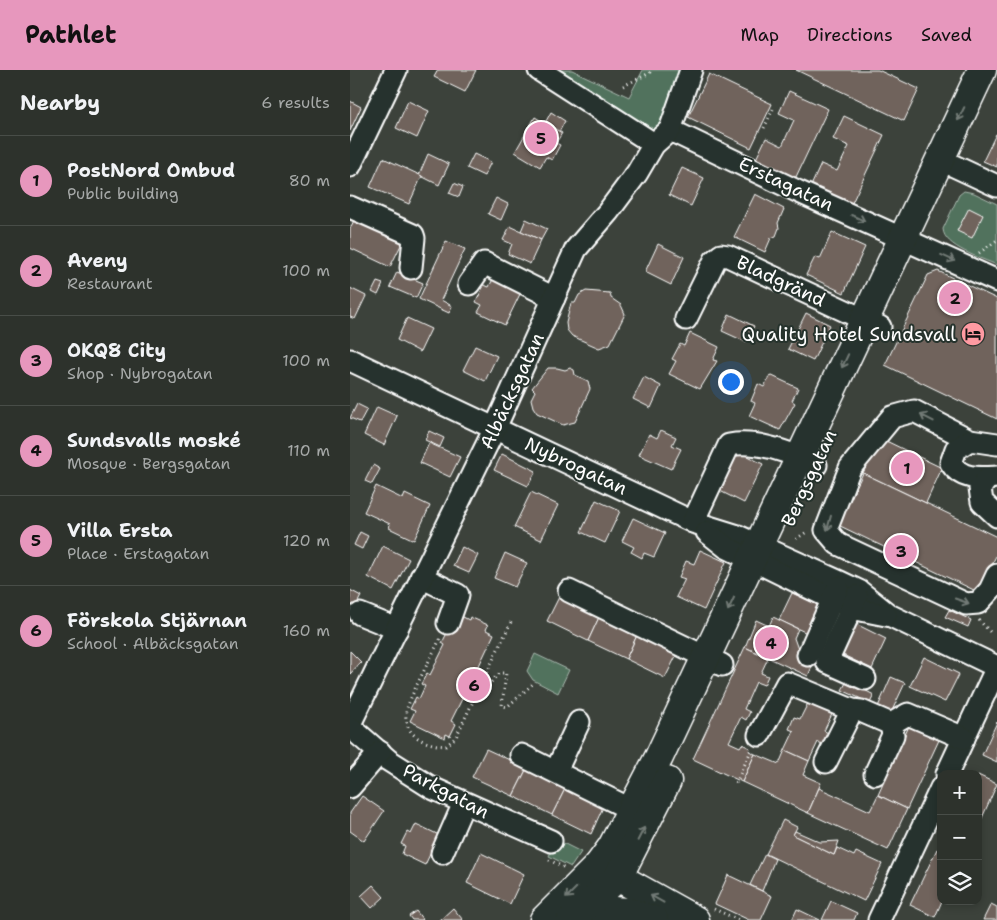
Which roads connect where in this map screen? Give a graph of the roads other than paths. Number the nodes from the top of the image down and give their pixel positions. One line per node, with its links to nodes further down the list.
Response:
1 (396, 70): 8 (street)
2 (539, 70): 6 (street, Erstagatan)
3 (691, 70): 6 (street, Albäcksgatan)
4 (982, 70): 7 (main road, Bergsgatan, one-way to 7)
5 (997, 78): 7 (main road, Bergsgatan)
6 (662, 137): 11 (street, Erstagatan, one-way to 11); 15 (street, Albäcksgatan)
7 (947, 163): 9 (street); 11 (main road, Bergsgatan)
8 (350, 166)
9 (997, 186)
10 (350, 207): 12 (street)
11 (911, 241): 13 (street, Erstagatan, one-way to 13); 17 (main road, Bergsgatan)
12 (412, 268)
13 (997, 281)
14 (469, 284): 15 (street)
15 (554, 298): 19 (street, Albäcksgatan)
16 (686, 319): 17 (street, Bladgränd)
17 (872, 323): 22 (main road, Bergsgatan)
18 (350, 360): 19 (street, Nybrogatan)
19 (495, 428): 25 (street, Nybrogatan); 28 (street, Albäcksgatan)
20 (970, 440): 21 (street); 23 (street); 27 (street, one-way to 27)
21 (997, 444)
22 (808, 461): 25 (street); 26 (main road, Bergsgatan)
23 (993, 478): 24 (street)
24 (997, 516)
25 (693, 522): 26 (street, Nybrogatan)
26 (763, 556): 30 (street, Nybrogatan); 36 (main road, Bergsgatan)
27 (997, 576)
28 (421, 577): 33 (street); 34 (street, Albäcksgatan)
29 (569, 590): 36 (street)
30 (836, 590): 31 (street, Nybrogatan); 35 (street)
31 (855, 600): 37 (street, Nybrogatan); 38 (street)
32 (360, 614): 34 (street)
33 (448, 623)
34 (397, 629): 42 (street, Albäcksgatan)
35 (808, 655)
36 (714, 661): 57 (main road, Bergsgatan)
37 (997, 667): 44 (street)
38 (864, 679)
39 (852, 710): 41 (street); 43 (street); 47 (street)
40 (579, 722): 49 (street)
41 (891, 724): 44 (street); 50 (street)
42 (350, 726): 45 (street, Parkgatan)
43 (759, 735)
44 (964, 738): 48 (street)
45 (380, 752): 51 (street); 53 (street, Parkgatan)
46 (521, 755): 49 (street)
47 (826, 762)
48 (949, 770)
49 (556, 771): 54 (street)
50 (875, 774)
51 (350, 787)
52 (937, 797): 62 (street)
53 (464, 803): 55 (street, Parkgatan); 56 (street)
54 (622, 805)
55 (548, 850)
56 (442, 852)
57 (608, 869): 58 (main road); 59 (main road); 60 (main road, one-way to 60); 61 (main road, one-way to 57)
58 (641, 916): 59 (main road)
59 (573, 919)
60 (544, 920)
61 (695, 920)
62 (879, 920)

